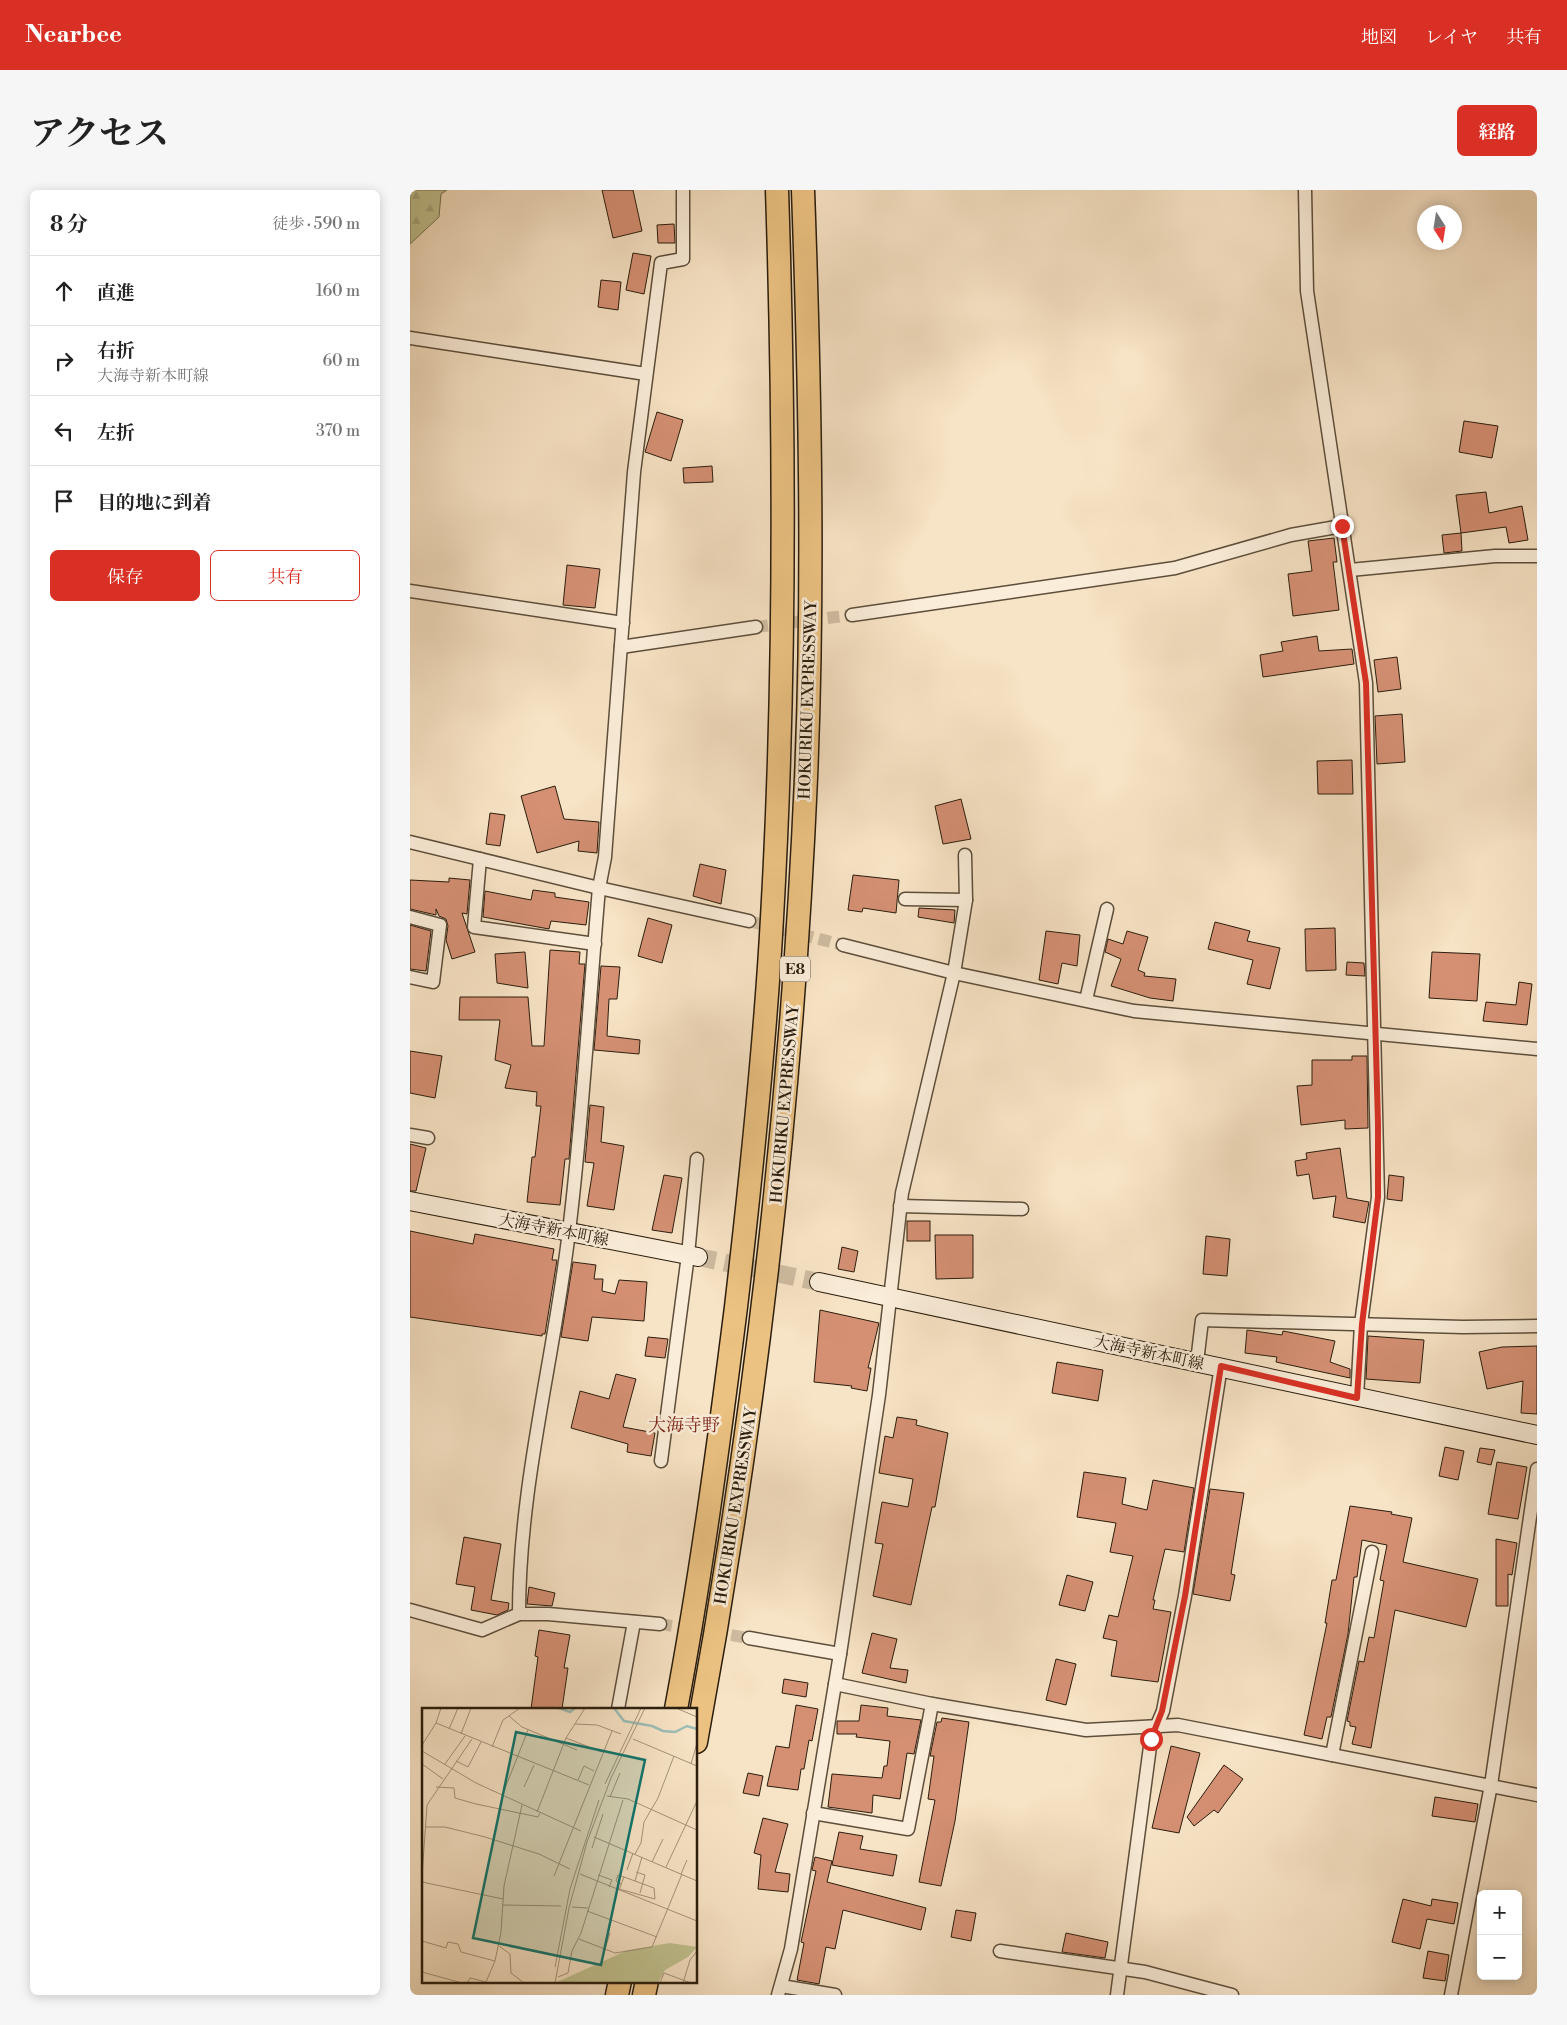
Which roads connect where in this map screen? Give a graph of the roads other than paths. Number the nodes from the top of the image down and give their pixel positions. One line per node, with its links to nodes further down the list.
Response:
1 (683, 190): 6 (street)
2 (777, 190): 59 (highway, HOKURIKU EXPRESSWAY / E8)
3 (803, 190): 61 (highway, HOKURIKU EXPRESSWAY / E8)
4 (1305, 190): 7 (street)
5 (410, 338): 6 (street)
6 (646, 374): 12 (street)
7 (1342, 526): 9 (street); 11 (street)
8 (1537, 556): 9 (street)
9 (1350, 570): 29 (street)
10 (410, 591): 12 (street)
11 (852, 615)
12 (623, 623): 14 (street)
13 (756, 627): 14 (street)
14 (621, 647): 18 (street)
15 (410, 842): 17 (street)
16 (965, 855): 20 (street)
17 (480, 859): 18 (street); 24 (street)
18 (600, 888): 23 (street); 24 (street)
19 (905, 899): 20 (street)
20 (966, 900): 26 (street)
21 (1106, 909): 28 (street)
22 (410, 917): 27 (street)
23 (749, 921)
24 (595, 944): 37 (street)
25 (843, 945): 26 (street)
26 (954, 973): 28 (street); 35 (street)
27 (410, 977)
28 (1086, 1000): 29 (street)
29 (1375, 1034): 30 (street); 41 (street)
30 (1537, 1049)
31 (410, 1135): 32 (street)
32 (428, 1138)
33 (697, 1159): 38 (street)
34 (410, 1201): 37 (main road, 大海寺新本町線)
35 (900, 1206): 36 (street); 40 (street)
36 (1022, 1209)
37 (569, 1232): 38 (main road, 大海寺新本町線); 51 (street)
38 (693, 1256): 47 (street)
39 (819, 1282): 40 (main road, 大海寺新本町線)
40 (891, 1298): 43 (main road, 大海寺新本町線); 55 (street)
41 (1362, 1324): 42 (street); 43 (street); 45 (street)
42 (1537, 1326)
43 (1197, 1362): 44 (main road, 大海寺新本町線)
44 (1221, 1366): 45 (main road, 大海寺新本町線); 60 (street)
45 (1357, 1398): 46 (main road, 大海寺新本町線)
46 (1537, 1435)
47 (661, 1461)
48 (1537, 1469): 63 (street)
49 (1372, 1552): 62 (street)
50 (410, 1610): 51 (street)
51 (519, 1614): 52 (street)
52 (634, 1622): 53 (street); 58 (street)
53 (660, 1624)
54 (749, 1638): 55 (street)
55 (840, 1654): 56 (street)
56 (835, 1684): 57 (street); 65 (street)
57 (932, 1704): 60 (street); 65 (street)
58 (618, 1708)
59 (676, 1708)
60 (1158, 1726): 62 (street); 67 (street)
61 (698, 1730)
62 (1332, 1755): 63 (street)
63 (1491, 1785): 64 (street); 76 (street)
64 (1537, 1795)
65 (814, 1813): 70 (street)
66 (1000, 1952): 67 (street)
67 (1121, 1969): 74 (street); 75 (street)
68 (620, 1982): 71 (highway)
69 (647, 1982): 72 (highway)
70 (780, 1991): 73 (street)
71 (617, 1995)
72 (644, 1995)
73 (836, 1995)
74 (1117, 1995)
75 (1232, 1995)
76 (1451, 1995)

